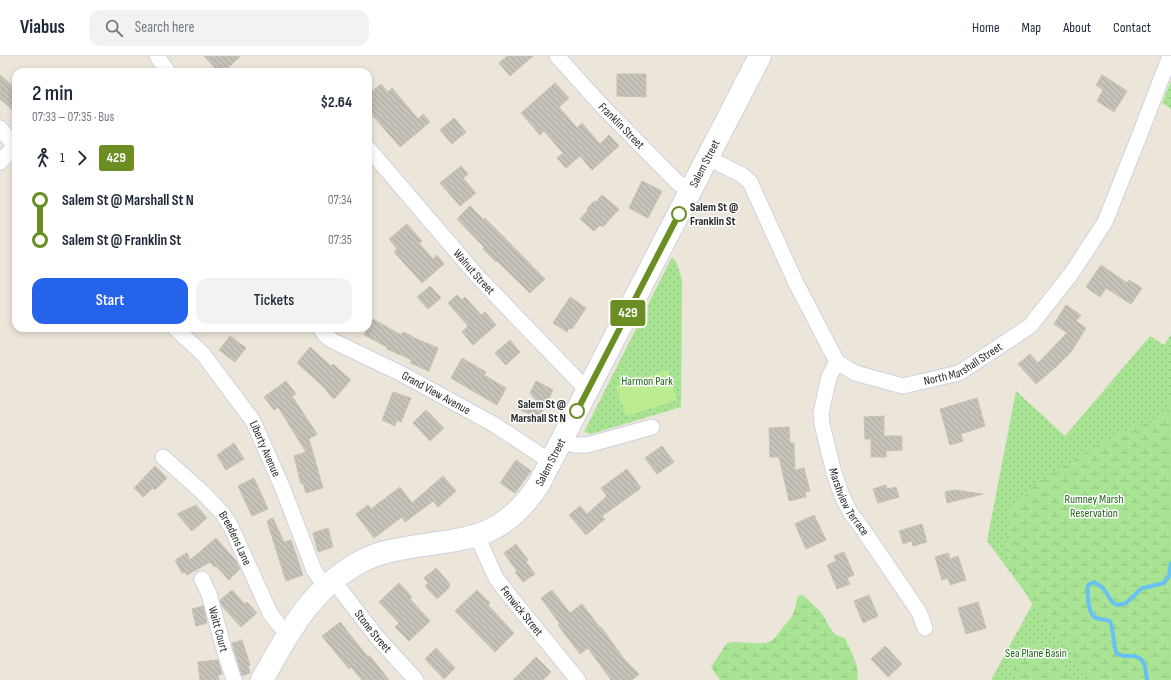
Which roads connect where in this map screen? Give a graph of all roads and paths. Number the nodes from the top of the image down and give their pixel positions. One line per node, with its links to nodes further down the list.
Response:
1 (157, 56): 5 (street)
2 (557, 56): 12 (street, Franklin Street)
3 (760, 56): 10 (main road, Salem Street)
4 (1170, 56): 15 (street, North Marshall Street)
5 (165, 68)
6 (0, 128): 7 (street)
7 (12, 142)
8 (12, 150): 11 (street)
9 (372, 153): 16 (street, Walnut Street)
10 (708, 158): 12 (main road, Salem Street); 15 (street)
11 (0, 162)
12 (690, 192): 16 (main road, Salem Street)
13 (179, 332): 23 (street, Liberty Avenue)
14 (322, 332): 20 (street, Grand View Avenue)
15 (837, 362): 24 (street, Marshview Terrace)
16 (587, 390): 18 (main road, Salem Street)
17 (652, 427): 18 (street)
18 (561, 441): 20 (main road, Salem Street)
19 (163, 457): 25 (street, Breedens Lane)
20 (551, 462): 21 (main road, Salem Street)
21 (477, 536): 23 (main road, Salem Street); 29 (street, Fenwick Street)
22 (202, 579): 26 (street, Waitt Court)
23 (329, 583): 25 (main road, Salem Street); 28 (street, Stone Street)
24 (925, 628)
25 (288, 633): 27 (main road, Salem Street)
26 (234, 680)
27 (262, 680)
28 (416, 680)
29 (578, 680)

